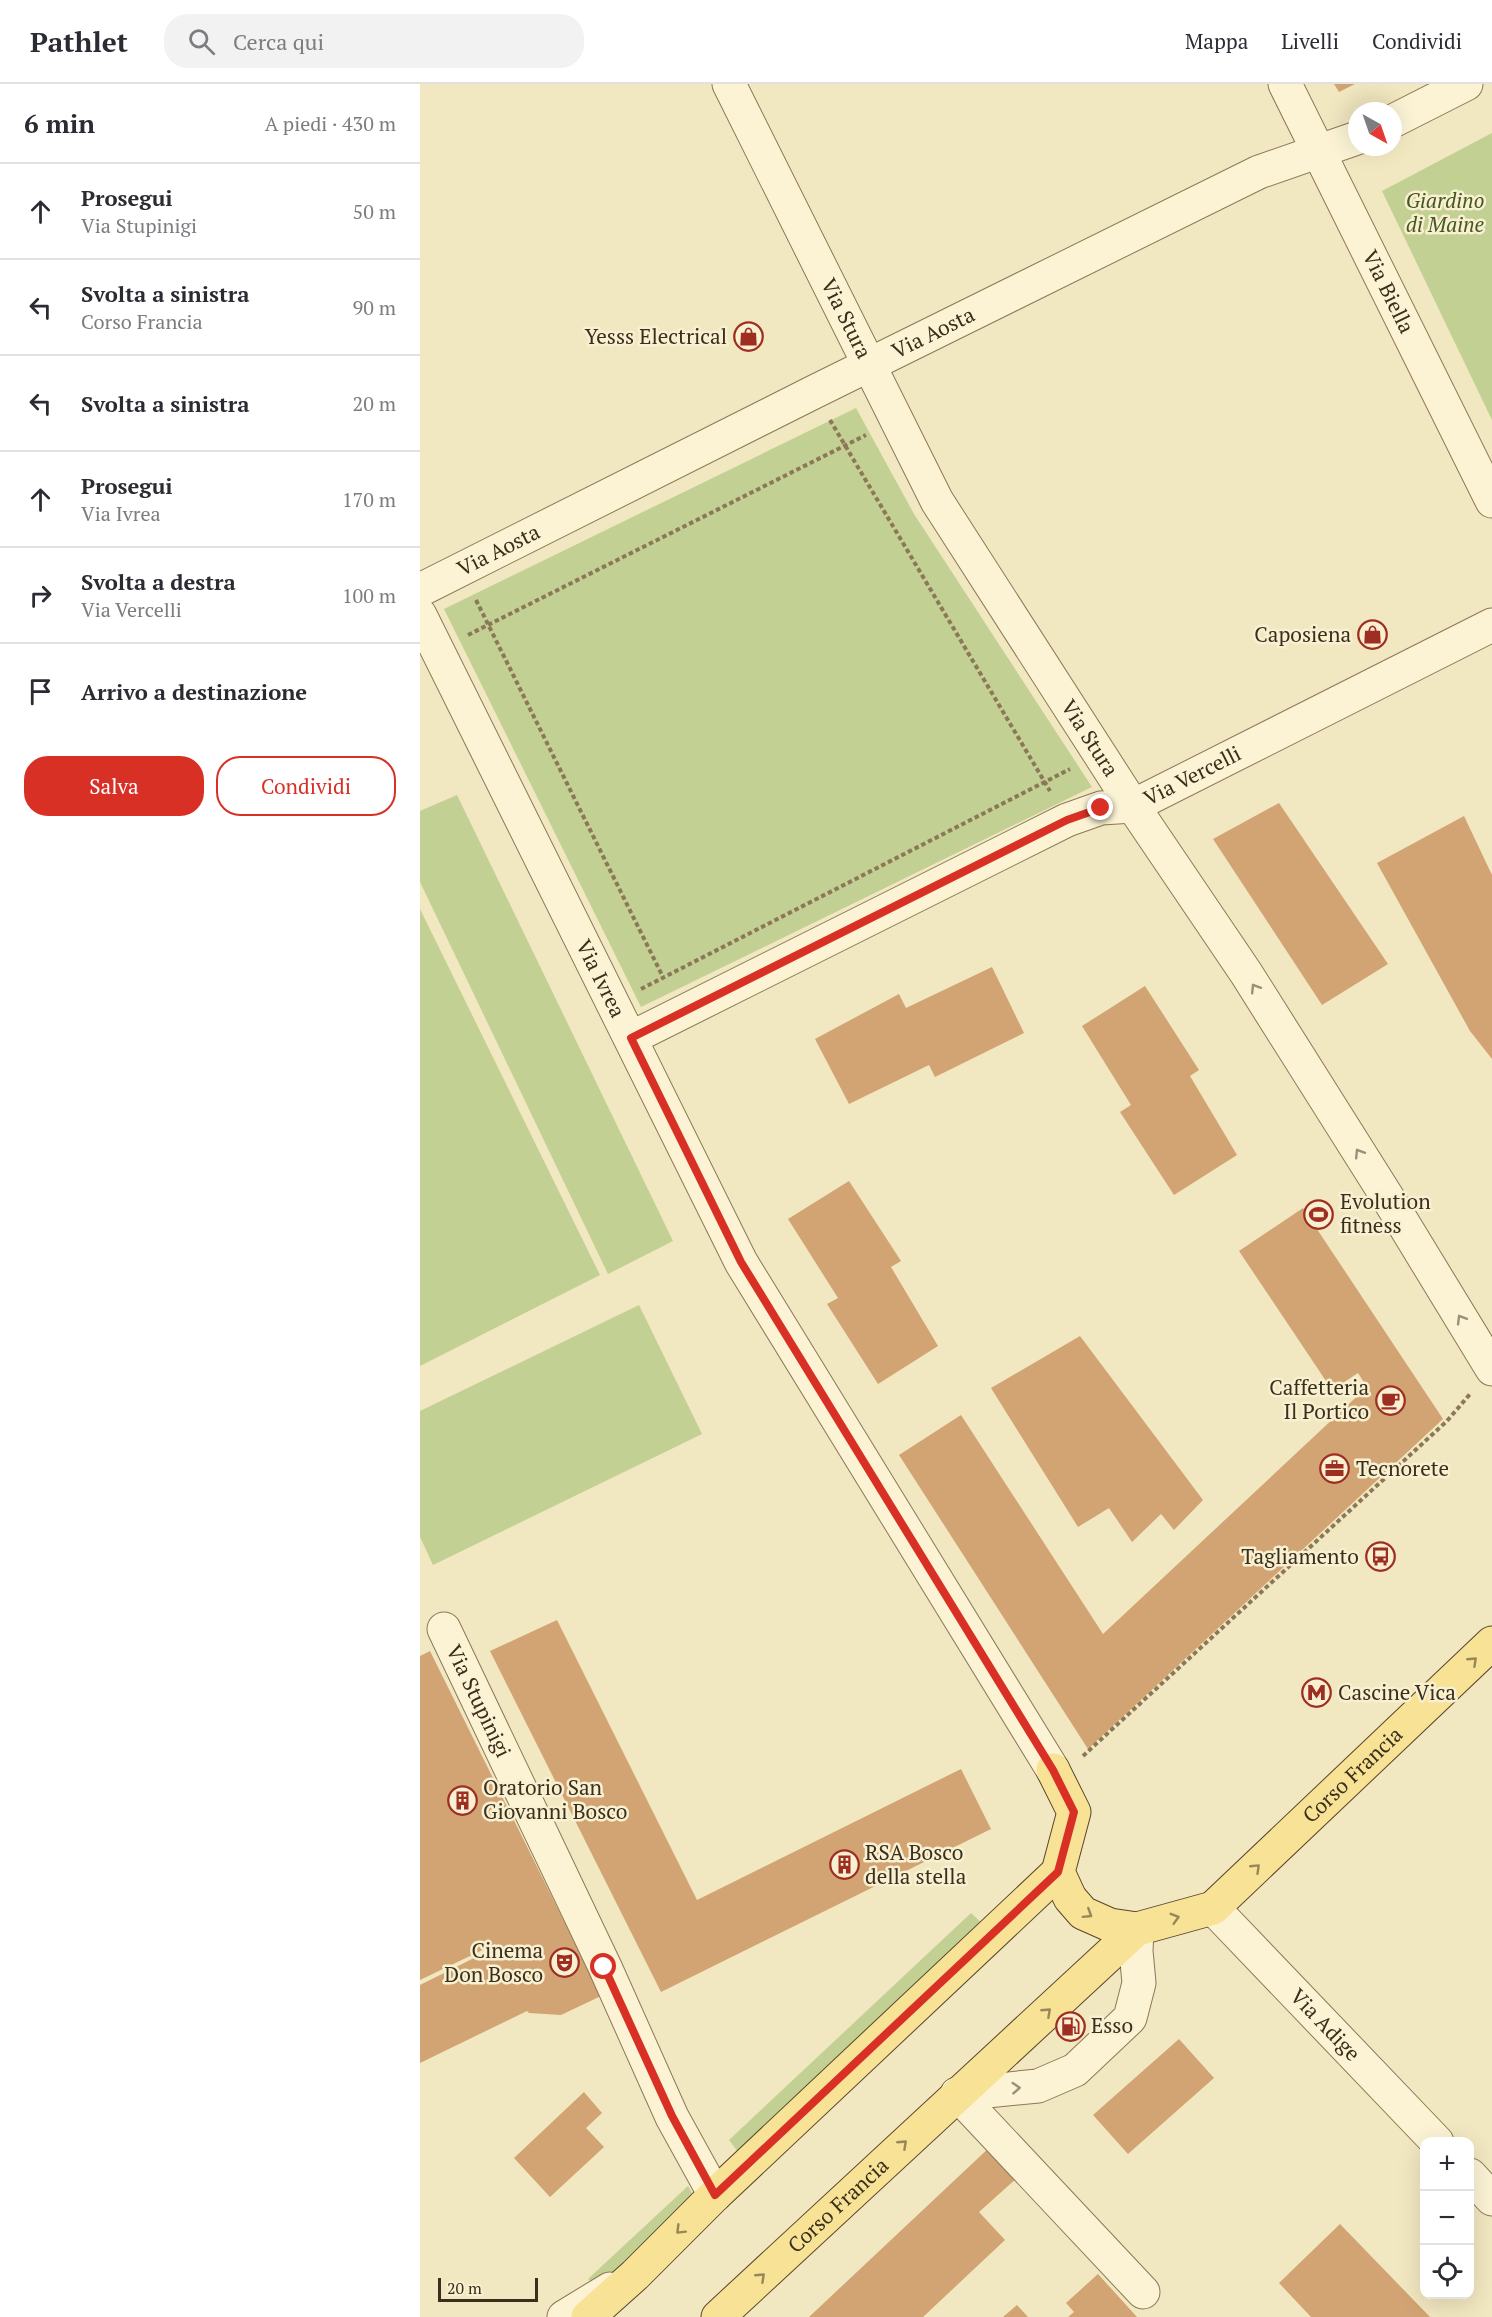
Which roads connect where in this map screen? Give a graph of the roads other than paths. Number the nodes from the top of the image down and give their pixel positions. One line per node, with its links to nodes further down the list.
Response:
1 (729, 84): 7 (street, Via Stura)
2 (1285, 84): 6 (street, Via Biella)
3 (1466, 84): 4 (street)
4 (1402, 116)
5 (1348, 141): 6 (street, Via Aosta)
6 (1318, 152): 7 (street, Via Aosta); 8 (street, Via Biella)
7 (868, 365): 9 (street, Via Aosta); 12 (street, Via Stura)
8 (1492, 501)
9 (420, 590)
10 (420, 615): 13 (street, Via Ivrea)
11 (1492, 625): 12 (street, Via Vercelli)
12 (1133, 806): 13 (street, Via Vercelli); 14 (street, Via Stura, one-way to 12)
13 (631, 1038): 17 (street, Via Ivrea)
14 (1492, 1369)
15 (444, 1629): 24 (street, Via Stupinigi)
16 (1492, 1643): 19 (main road, Corso Francia, one-way to 16)
17 (1053, 1770): 18 (main road)
18 (1058, 1872): 20 (main road, one-way to 20); 24 (main road)
19 (1213, 1908): 20 (main road, one-way to 19); 22 (street, Via Adige)
20 (1137, 1929): 21 (main road, Corso Francia, one-way to 20); 21 (street, one-way to 20)
21 (957, 2094): 27 (street); 30 (main road, Corso Francia, one-way to 21)
22 (1432, 2137)
23 (1474, 2179): 25 (street)
24 (715, 2195): 26 (main road, one-way to 26)
25 (1492, 2199)
26 (635, 2275): 28 (street); 29 (main road)
27 (1143, 2292)
28 (564, 2317)
29 (588, 2317)
30 (718, 2317)

